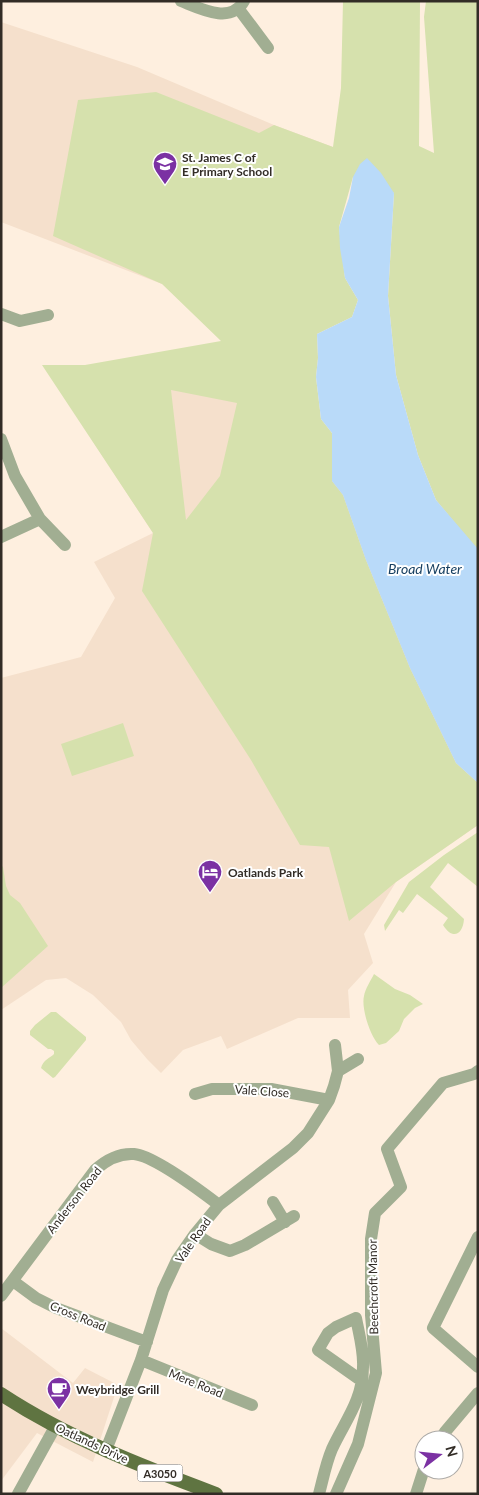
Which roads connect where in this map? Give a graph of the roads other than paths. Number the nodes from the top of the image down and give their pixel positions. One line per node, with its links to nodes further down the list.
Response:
1 (181, 1): 2 (street)
2 (241, 5): 3 (street)
3 (268, 48)
4 (1, 314): 5 (street)
5 (48, 315)
6 (1, 439): 7 (street)
7 (40, 519): 8 (street); 9 (street)
8 (1, 538)
9 (65, 545)
10 (335, 1045): 12 (street, Vale Road)
11 (358, 1058): 12 (street)
12 (338, 1071): 15 (street, Vale Road)
13 (478, 1071): 36 (street, Beechcroft Manor)
14 (195, 1094): 15 (street, Vale Close)
15 (329, 1100): 17 (street, Vale Road)
16 (273, 1202): 18 (street)
17 (219, 1205): 18 (street, Vale Road); 20 (street, Anderson Road)
18 (195, 1234): 22 (street, Vale Road)
19 (478, 1237): 24 (street)
20 (13, 1281): 21 (street, Anderson Road); 22 (street, Cross Road)
21 (1, 1296)
22 (147, 1342): 23 (street, Vale Road)
23 (141, 1360): 28 (street, Mere Road); 31 (street, Vale Road)
24 (478, 1367)
25 (362, 1380): 25 (street); 35 (street)
26 (478, 1393): 30 (street)
27 (1, 1394): 29 (main road, Oatlands Drive / A3050)
28 (252, 1405)
29 (55, 1427): 31 (main road, Oatlands Drive / A3050); 33 (street)
30 (447, 1430)
31 (106, 1450): 34 (main road, Oatlands Drive / A3050)
32 (420, 1480): 37 (street)
33 (18, 1494)
34 (216, 1494)
35 (319, 1494)
36 (336, 1494)
37 (416, 1494)

